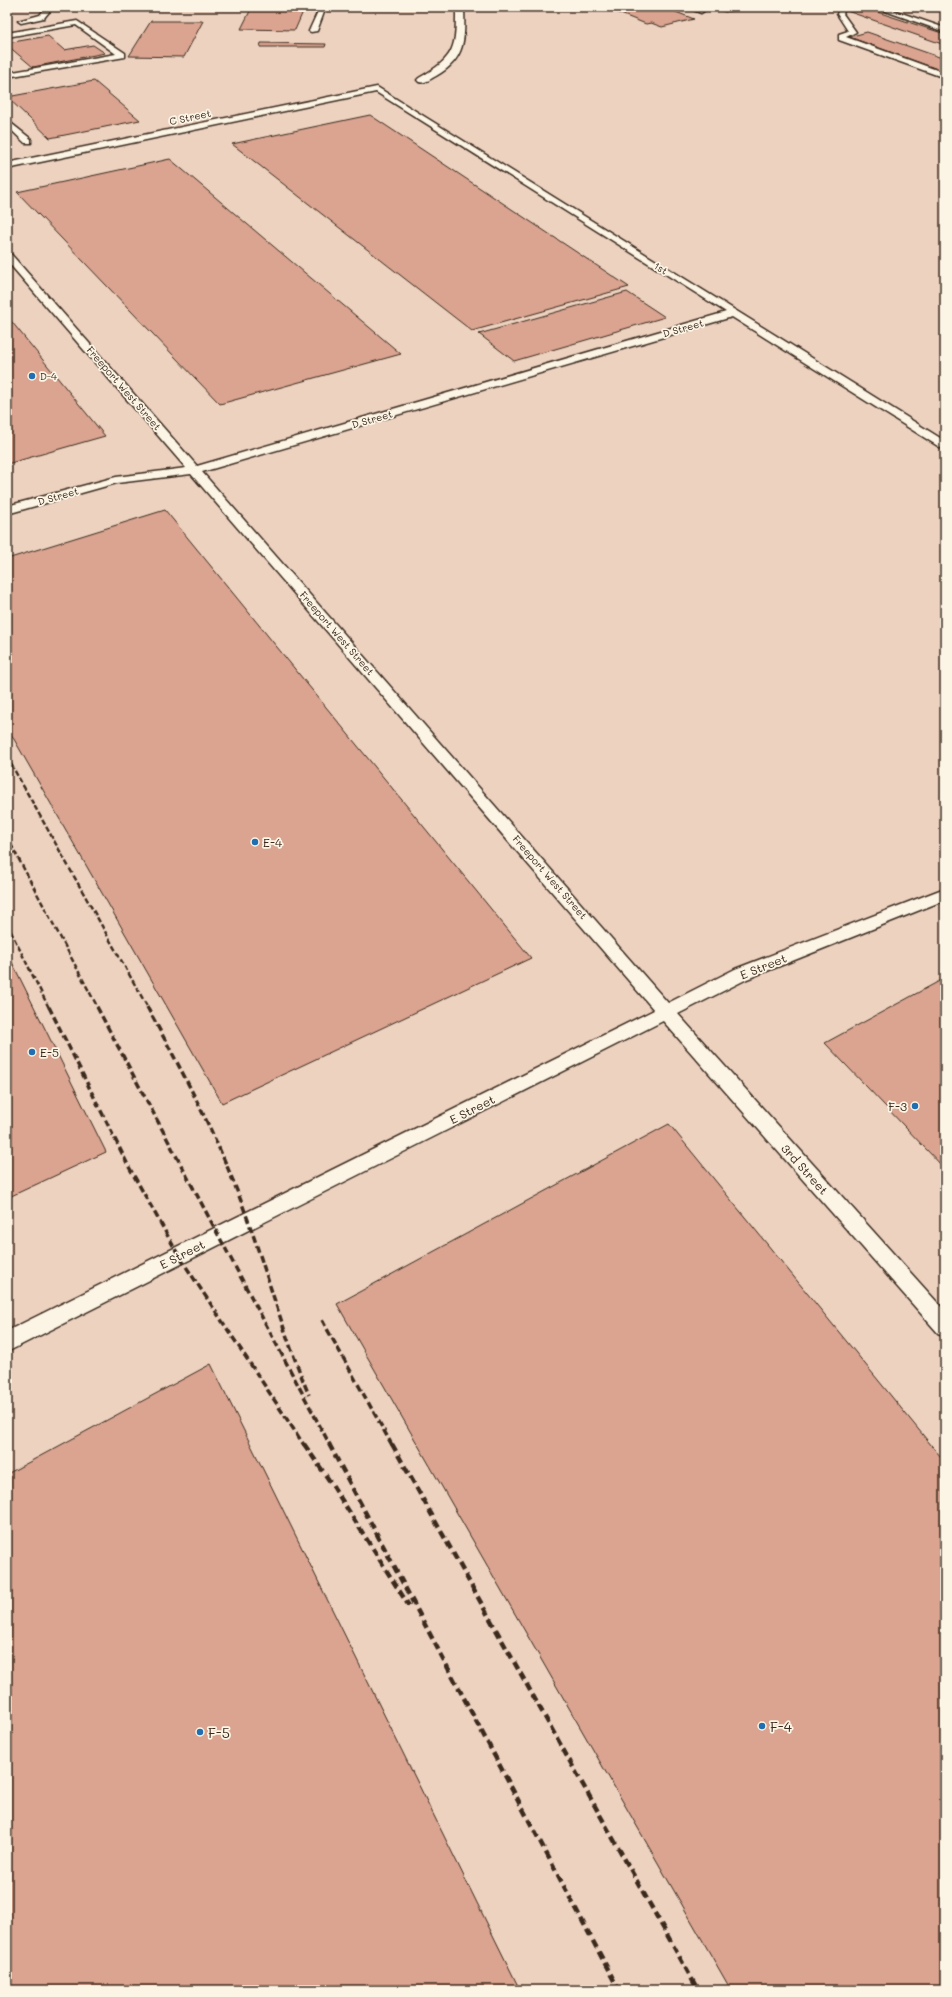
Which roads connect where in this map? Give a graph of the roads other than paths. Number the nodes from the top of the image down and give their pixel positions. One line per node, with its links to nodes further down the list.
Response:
1 (50, 7): 8 (lane)
2 (323, 7): 10 (lane)
3 (460, 7): 14 (street)
4 (689, 7): 7 (lane)
5 (847, 7): 13 (lane)
6 (877, 7): 9 (lane)
7 (701, 11)
8 (14, 22)
9 (945, 30)
10 (312, 31)
11 (7, 35): 12 (lane)
12 (7, 75)
13 (945, 76)
14 (422, 80)
15 (377, 89): 18 (lane, C Street); 20 (lane, 1st)
16 (7, 122): 17 (lane)
17 (28, 141)
18 (7, 166)
19 (7, 255): 22 (lane, Freeport West Street)
20 (734, 313): 21 (lane, 1st); 22 (lane, D Street)
21 (945, 446)
22 (196, 470): 23 (lane, D Street); 25 (lane, Freeport West Street)
23 (7, 510)
24 (945, 894): 25 (lane, E Street)
25 (666, 1012): 26 (lane, 3rd Street); 27 (lane, E Street)
26 (945, 1326)
27 (7, 1342)

